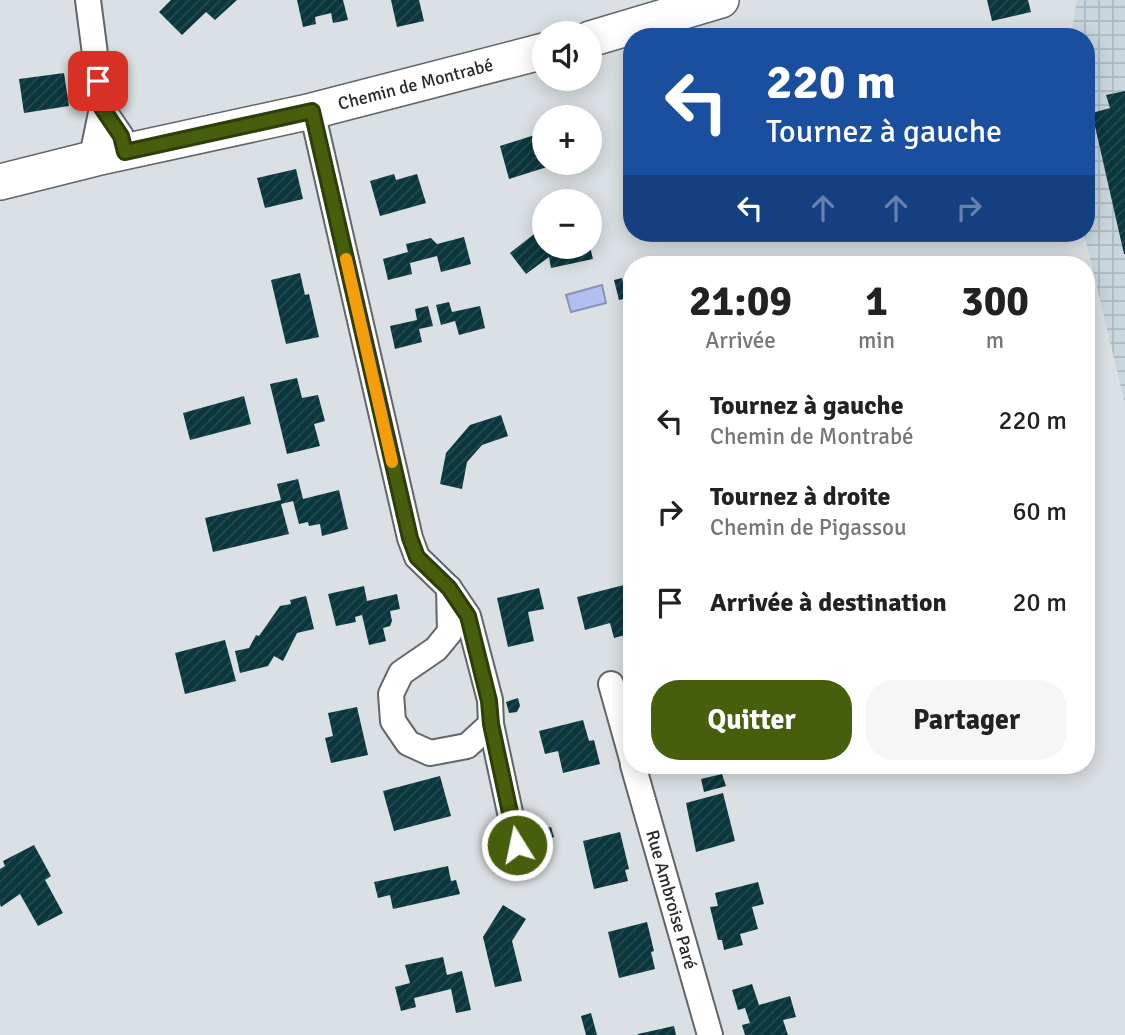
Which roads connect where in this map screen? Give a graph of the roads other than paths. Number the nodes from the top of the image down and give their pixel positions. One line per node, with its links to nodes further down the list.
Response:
1 (88, 0): 8 (street)
2 (721, 0): 3 (street)
3 (627, 28)
4 (623, 29): 5 (street)
5 (602, 35)
6 (532, 54): 7 (street, Chemin de Montrabé)
7 (312, 111): 8 (street, Chemin de Montrabé); 10 (street)
8 (111, 155): 9 (street, Chemin de Montrabé)
9 (0, 182)
10 (449, 588): 12 (street); 12 (street)
11 (611, 684): 13 (street)
12 (491, 724): 15 (street)
13 (623, 727)
14 (636, 774): 16 (street, Rue Ambroise Paré)
15 (517, 845)
16 (710, 1035)

